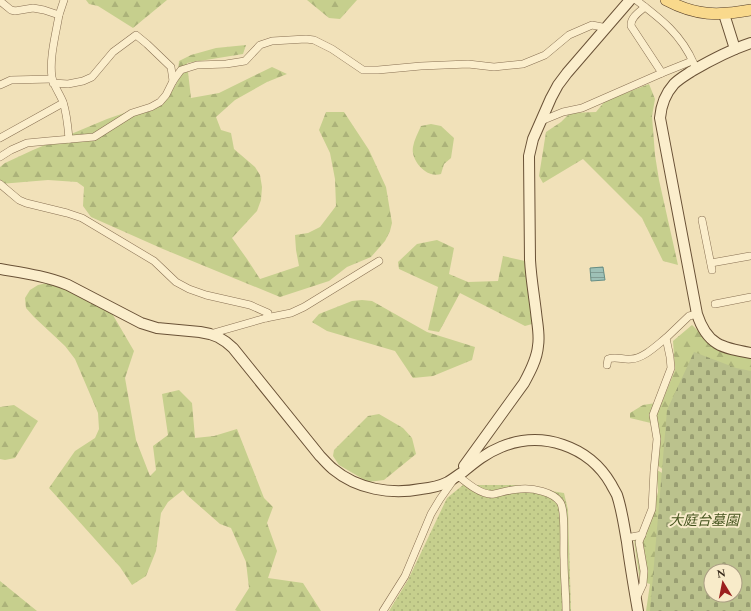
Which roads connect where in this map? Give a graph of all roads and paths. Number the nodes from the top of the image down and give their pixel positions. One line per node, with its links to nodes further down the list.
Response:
1 (64, 0): 9 (street)
2 (630, 0): 10 (street)
3 (636, 0): 6 (street)
4 (666, 0): 8 (main road)
5 (0, 1): 9 (street)
6 (645, 7): 13 (street); 14 (street)
7 (751, 10): 8 (main road)
8 (724, 14): 12 (street)
9 (59, 15): 15 (street)
10 (606, 28): 16 (street); 19 (street)
11 (751, 43): 12 (street)
12 (735, 48): 13 (street)
13 (694, 65): 14 (street); 30 (street)
14 (662, 73): 19 (street)
15 (53, 81): 16 (street); 17 (street); 18 (street)
16 (173, 81): 21 (street)
17 (0, 85)
18 (63, 103): 20 (street); 21 (street)
19 (541, 121): 36 (street)
20 (0, 138)
21 (69, 139): 22 (street)
22 (0, 157)
23 (0, 184): 31 (street)
24 (702, 220): 25 (street)
25 (751, 257)
26 (379, 261): 31 (street)
27 (0, 269): 32 (street)
28 (751, 297): 29 (street)
29 (715, 304)
30 (697, 314): 33 (street); 34 (street)
31 (266, 318): 32 (street)
32 (210, 334): 36 (street)
33 (666, 338): 35 (street); 37 (street)
34 (751, 353)
35 (606, 364)
36 (457, 475): 38 (street); 40 (street); 41 (street)
37 (642, 535): 38 (street); 39 (street)
38 (626, 538): 39 (street)
39 (636, 600): 42 (street)
40 (383, 611)
41 (566, 611)
42 (638, 611)

